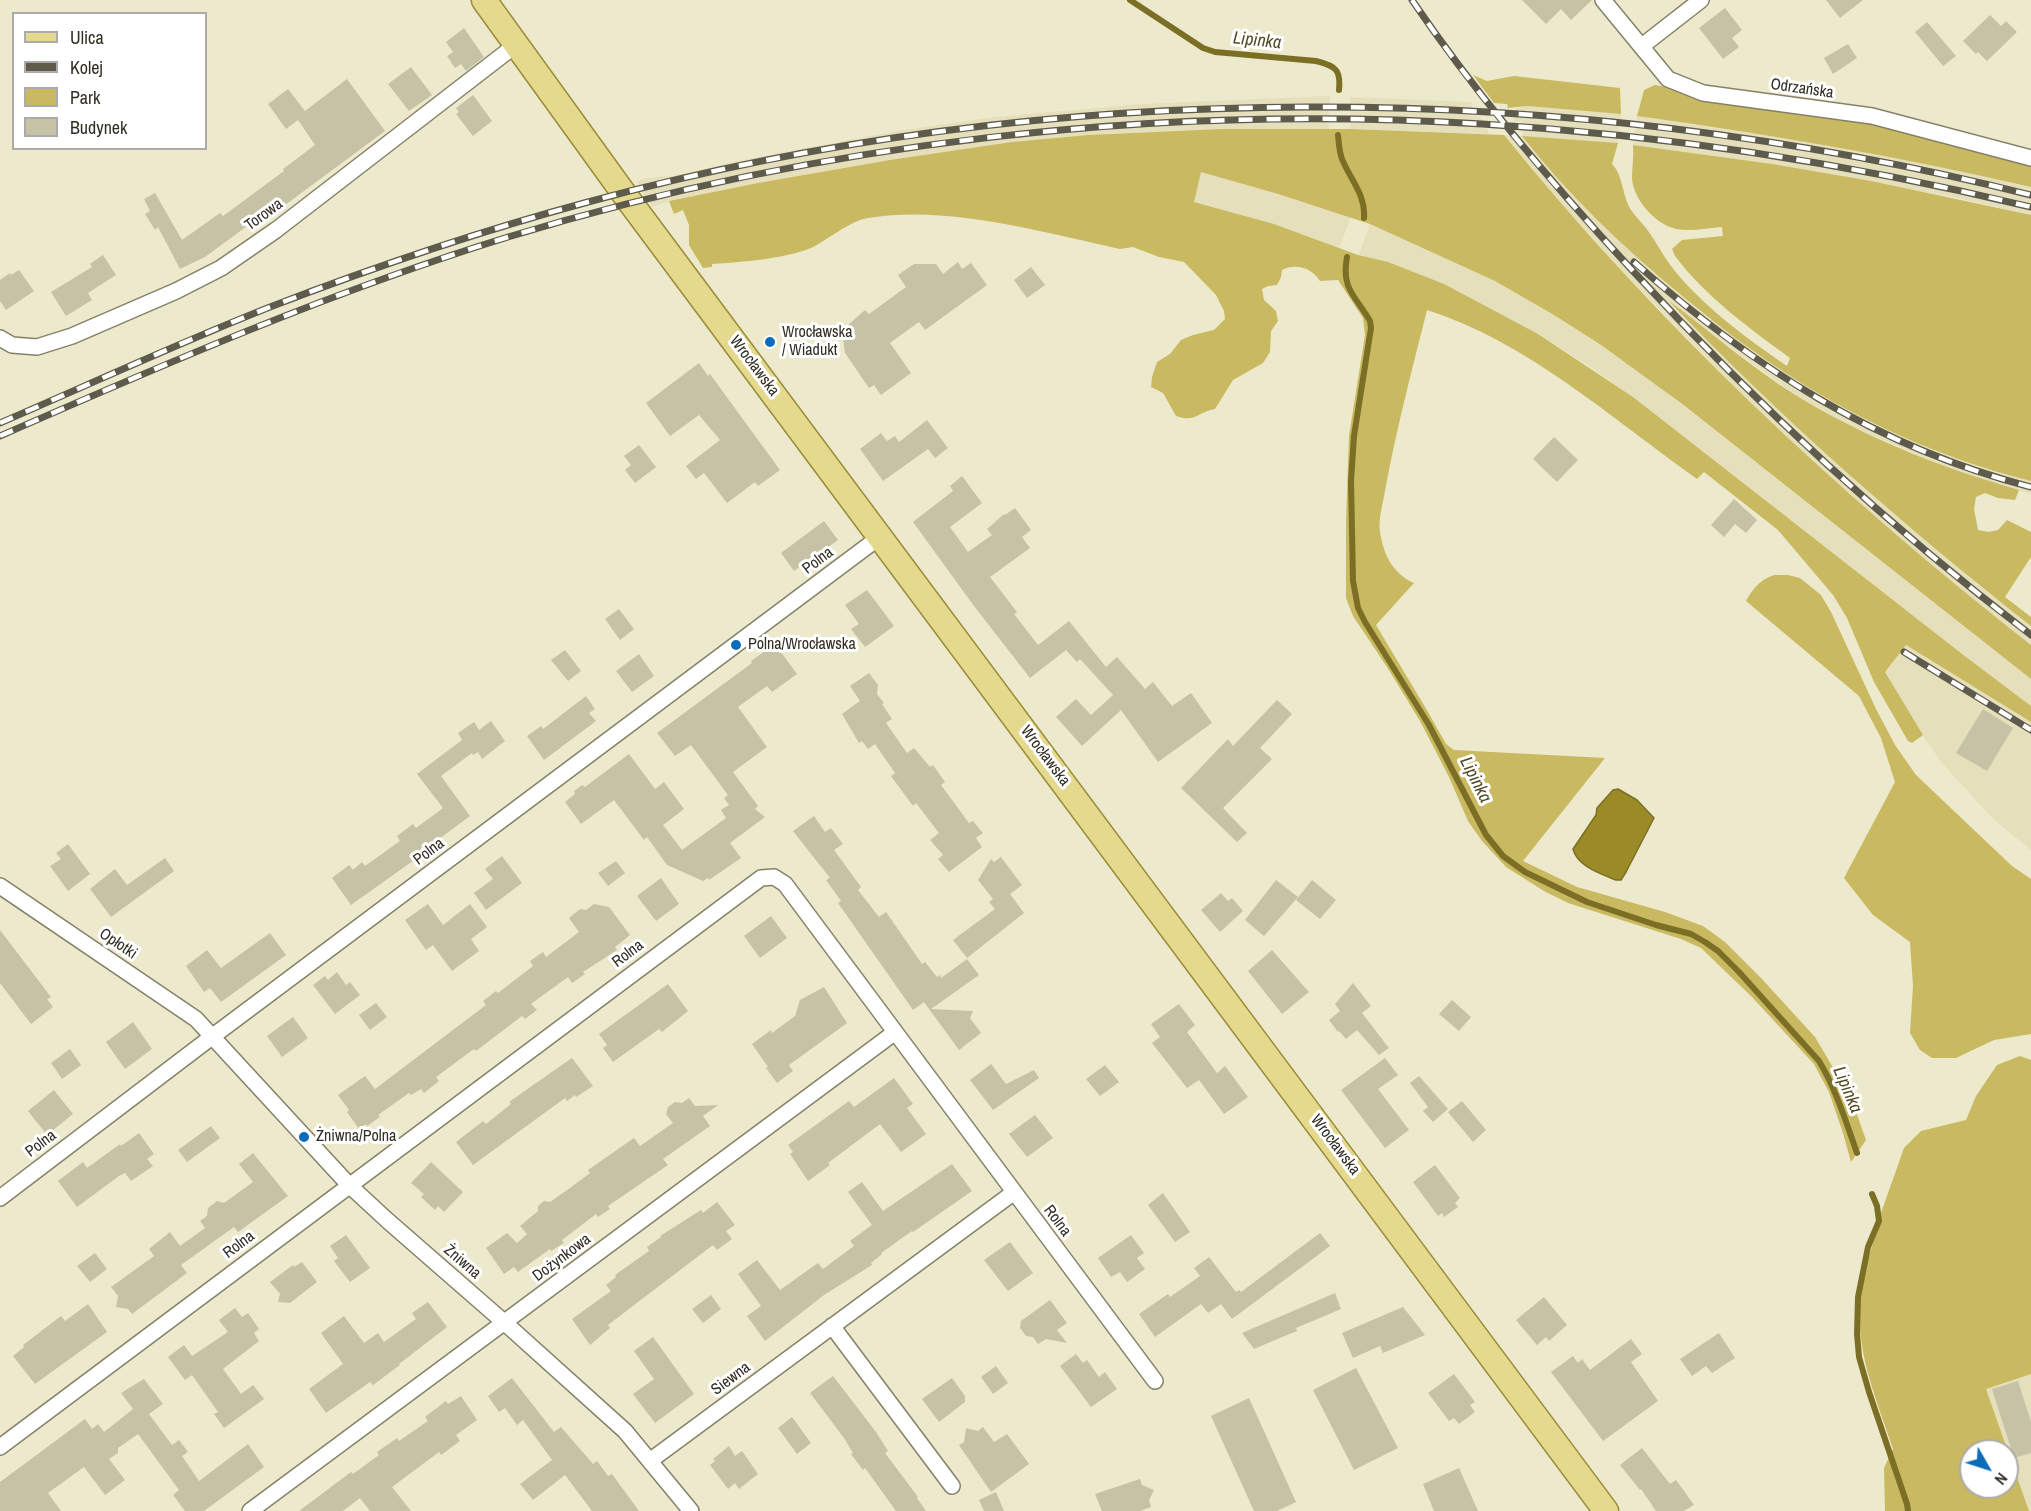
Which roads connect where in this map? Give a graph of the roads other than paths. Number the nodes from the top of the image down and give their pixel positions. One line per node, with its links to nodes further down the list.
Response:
1 (483, 0): 4 (main road, Wrocławska)
2 (1603, 0): 5 (street, Odrzańska)
3 (1701, 0): 5 (street)
4 (517, 44): 7 (street, Torowa); 8 (main road, Wrocławska)
5 (1642, 46): 6 (street, Odrzańska)
6 (2031, 158)
7 (0, 338)
8 (881, 536): 11 (street, Polna); 23 (main road, Wrocławska)
9 (0, 886): 11 (street, Opłotki)
10 (894, 1033): 12 (street, Rolna); 13 (street, Rolna); 15 (street, Dożynkowa)
11 (213, 1036): 12 (street, Żniwna); 14 (street, Polna)
12 (349, 1185): 15 (street, Żniwna); 18 (street, Rolna)
13 (1013, 1193): 16 (street, Siewna); 17 (street, Rolna)
14 (0, 1198)
15 (505, 1323): 19 (street, Żniwna); 21 (street, Dożynkowa)
16 (832, 1326): 19 (street, Siewna); 20 (street)
17 (1155, 1381)
18 (0, 1447)
19 (651, 1460): 22 (street, Żniwna)
20 (952, 1486)
21 (250, 1511)
22 (692, 1511)
23 (1606, 1511)

